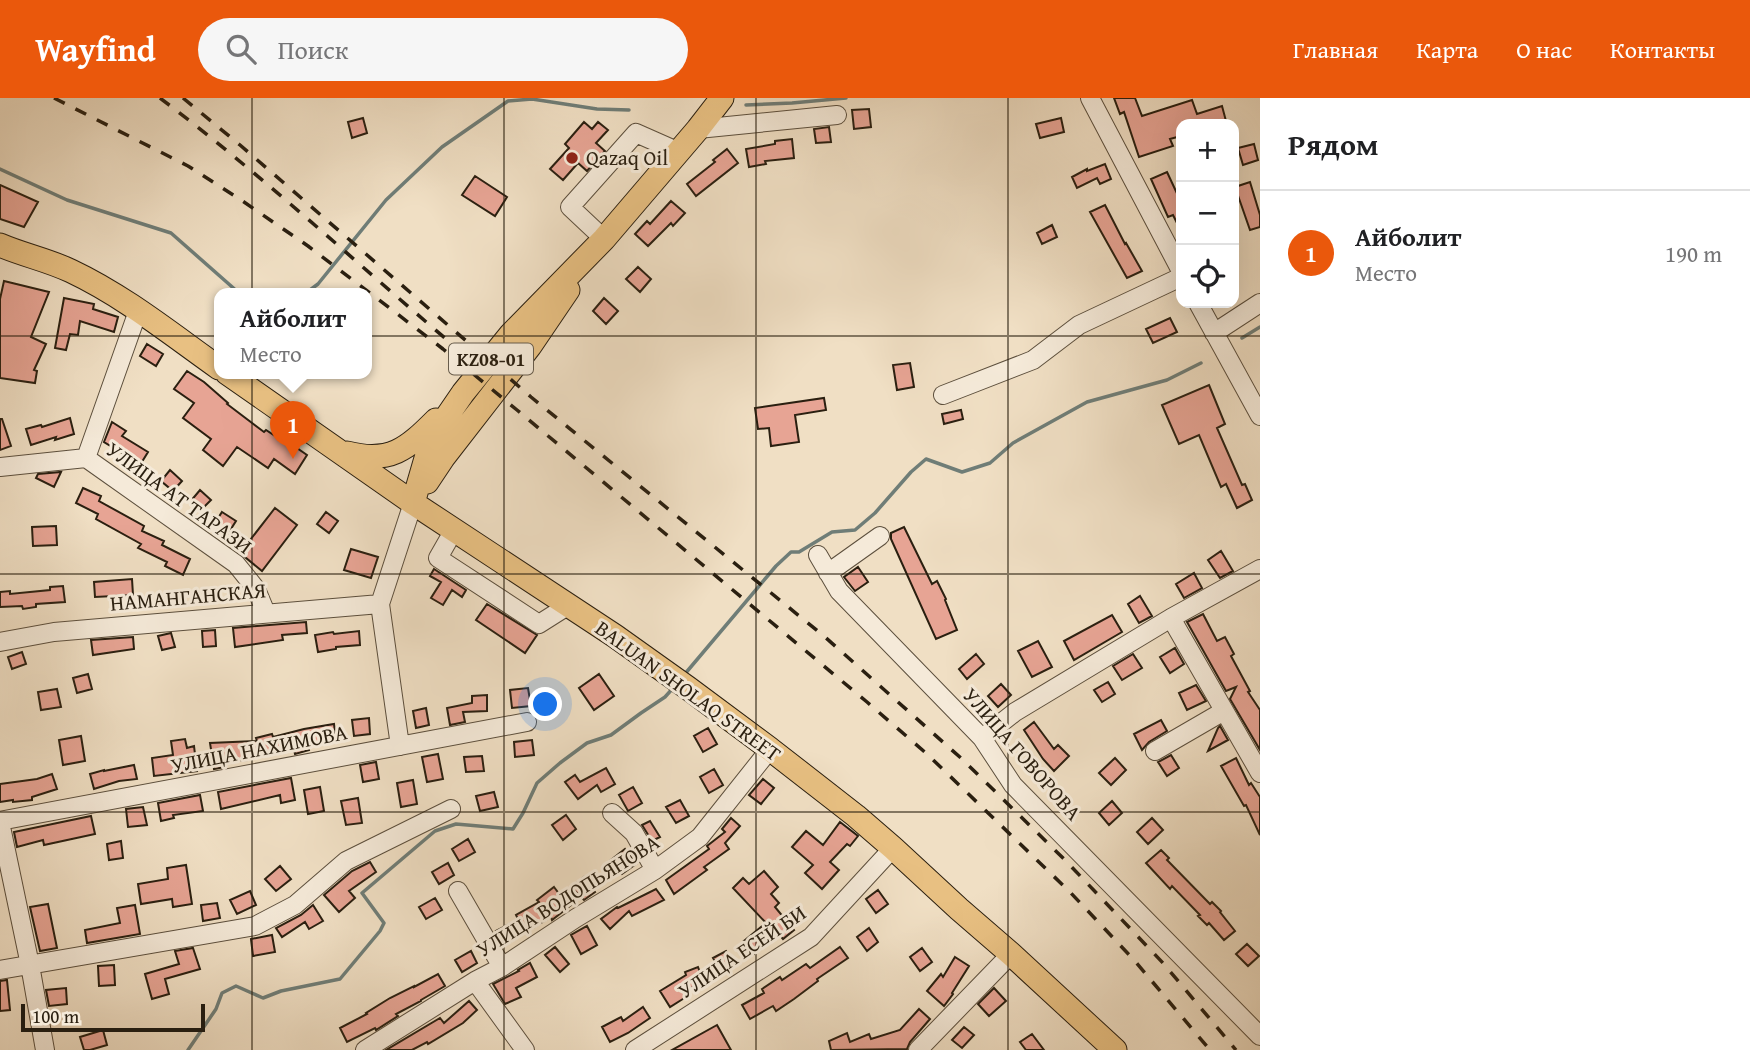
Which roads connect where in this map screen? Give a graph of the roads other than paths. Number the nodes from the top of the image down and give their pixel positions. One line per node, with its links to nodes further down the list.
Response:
1 (722, 98): 4 (main road, KZ08-01)
2 (1090, 98): 8 (street)
3 (837, 115): 4 (street)
4 (698, 129): 5 (main road, KZ08-01)
5 (679, 152): 6 (main road, KZ08-01); 6 (street)
6 (604, 239): 16 (main road, KZ08-01); 22 (main road, KZ08-01)
7 (6, 249): 12 (main road)
8 (1176, 261)
9 (1176, 279): 17 (street)
10 (1260, 303): 13 (street)
11 (1201, 308): 13 (street)
12 (138, 311): 14 (main road); 20 (street)
13 (1214, 333): 18 (street)
14 (214, 364)
15 (237, 379): 19 (main road, BALUAN SHOLAQ STREET)
16 (463, 393): 19 (main road, KZ08-01); 22 (main road, KZ08-01)
17 (943, 394)
18 (1260, 414)
19 (339, 451): 22 (main road, BALUAN SHOLAQ STREET)
20 (86, 458): 21 (street, УЛИЦА АТ ТАРАЗИ); 30 (street, УЛИЦА АТ ТАРАЗИ)
21 (0, 467)
22 (413, 502): 23 (main road, BALUAN SHOLAQ STREET); 28 (street)
23 (454, 530): 29 (main road, BALUAN SHOLAQ STREET); 29 (street)
24 (880, 536): 27 (street)
25 (818, 555): 27 (street, УЛИЦА ГОВОРОВА)
26 (1260, 569): 31 (street)
27 (828, 573): 35 (street, УЛИЦА ГОВОРОВА)
28 (380, 604): 30 (street, НАМАНГАНСКАЯ); 36 (street)
29 (569, 605): 37 (main road, BALUAN SHOLAQ STREET)
30 (265, 613): 32 (street, НАМАНГАНСКАЯ)
31 (1171, 618): 33 (street); 35 (street)
32 (0, 642)
33 (1224, 711): 38 (street); 39 (street)
34 (527, 722): 36 (street, УЛИЦА НАХИМОВА)
35 (982, 738): 51 (street, УЛИЦА ГОВОРОВА)
36 (400, 746): 42 (street, УЛИЦА НАХИМОВА)
37 (769, 749): 43 (main road, BALUAN SHOLAQ STREET); 44 (street, УЛИЦА ВОДОПЬЯНОВА)
38 (1155, 751)
39 (1260, 773)
40 (452, 809): 47 (street)
41 (612, 813): 44 (street)
42 (0, 821): 47 (street)
43 (893, 848): 46 (main road, BALUAN SHOLAQ STREET); 55 (street, УЛИЦА ЕСЕЙ БИ)
44 (655, 870): 48 (street, УЛИЦА ВОДОПЬЯНОВА)
45 (458, 891): 48 (street)
46 (1011, 954): 56 (street); 57 (main road, BALUAN SHOLAQ STREET)
47 (30, 965): 49 (street); 52 (street)
48 (502, 967): 50 (street, УЛИЦА ВОДОПЬЯНОВА)
49 (0, 970)
50 (475, 981): 53 (street, УЛИЦА ВОДОПЬЯНОВА); 54 (street)
51 (1260, 1036)
52 (45, 1050)
53 (365, 1050)
54 (525, 1050)
55 (635, 1050)
56 (918, 1050)
57 (1115, 1050)

